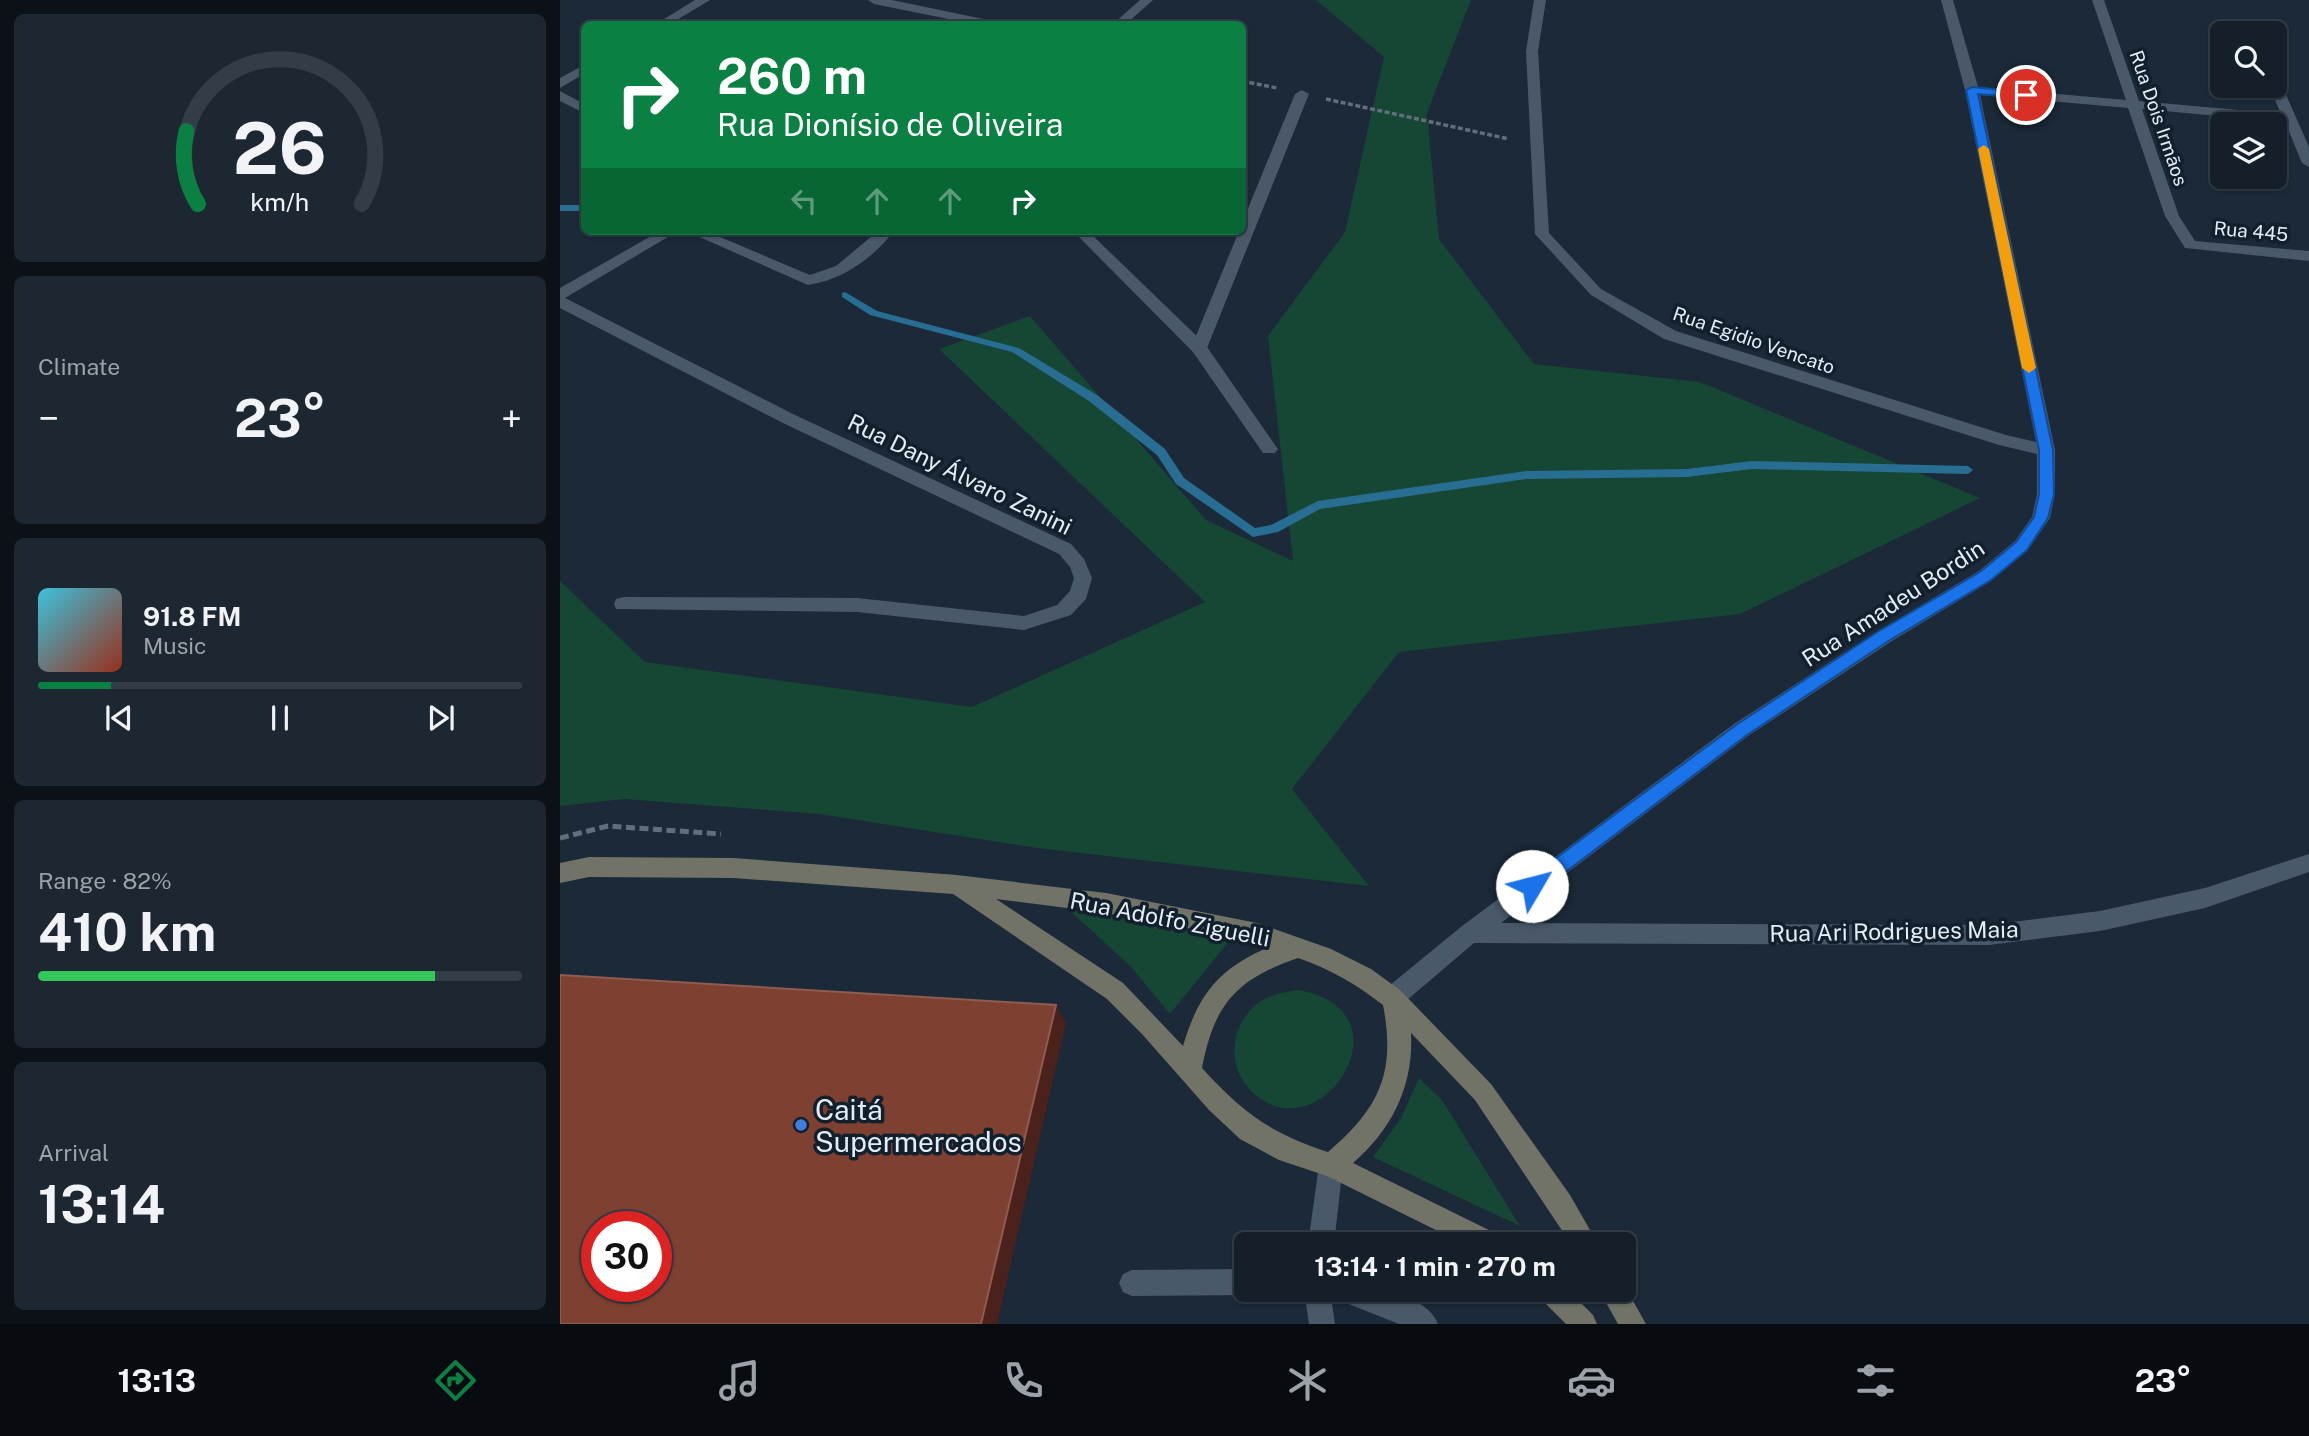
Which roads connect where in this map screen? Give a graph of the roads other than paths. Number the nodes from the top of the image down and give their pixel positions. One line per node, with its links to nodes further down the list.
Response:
1 (704, 0): 7 (street)
2 (874, 0): 8 (street)
3 (1147, 0): 9 (street)
4 (1540, 0): 32 (street, Rua Egidio Vencato)
5 (1947, 0): 12 (street, Rua Amadeu Bordin)
6 (2098, 0): 16 (street, Rua Dois Irmãos)
7 (667, 21)
8 (974, 21)
9 (1122, 21)
10 (581, 71): 11 (street)
11 (560, 84)
12 (1972, 90): 16 (street); 32 (street, Rua Amadeu Bordin)
13 (1301, 94): 20 (street)
14 (560, 95): 17 (street)
15 (2281, 98): 18 (street)
16 (2134, 105): 18 (street); 26 (street, Rua Dois Irmãos)
17 (581, 107)
18 (2291, 119): 19 (street)
19 (2309, 163)
20 (1246, 231)
21 (664, 235): 28 (street)
22 (702, 235): 23 (street)
23 (882, 235)
24 (1084, 235): 30 (street)
25 (1244, 235): 30 (street)
26 (2190, 245): 27 (street, Rua 445)
27 (2309, 256)
28 (560, 295)
29 (560, 302): 33 (street, Rua Dany Álvaro Zanini)
30 (1199, 348): 31 (street)
31 (1269, 449)
32 (2046, 450): 37 (street, Rua Amadeu Bordin)
33 (623, 604)
34 (2309, 863): 37 (street, Rua Ari Rodrigues Maia)
35 (560, 873): 36 (main road, Rua Adolfo Ziguelli)
36 (957, 886): 38 (main road, Rua Adolfo Ziguelli); 40 (main road, Rua Adolfo Ziguelli)
37 (1470, 933): 39 (street, Rua Amadeu Bordin)
38 (1297, 948): 39 (main road, Rua Adolfo Ziguelli); 40 (main road)
39 (1392, 998): 41 (main road); 44 (main road, Rua Adolfo Ziguelli)
40 (1190, 1070): 41 (main road, Rua Adolfo Ziguelli)
41 (1331, 1165): 42 (street); 43 (main road, Rua Adolfo Ziguelli)
42 (1323, 1232)
43 (1466, 1232)
44 (1578, 1232)
45 (1234, 1282): 46 (street)
46 (1132, 1283)
47 (1319, 1302): 51 (street)
48 (1379, 1302): 52 (street)
49 (1562, 1302): 53 (main road)
50 (1619, 1302): 54 (main road)
51 (1322, 1324)
52 (1425, 1324)
53 (1584, 1324)
54 (1633, 1324)

